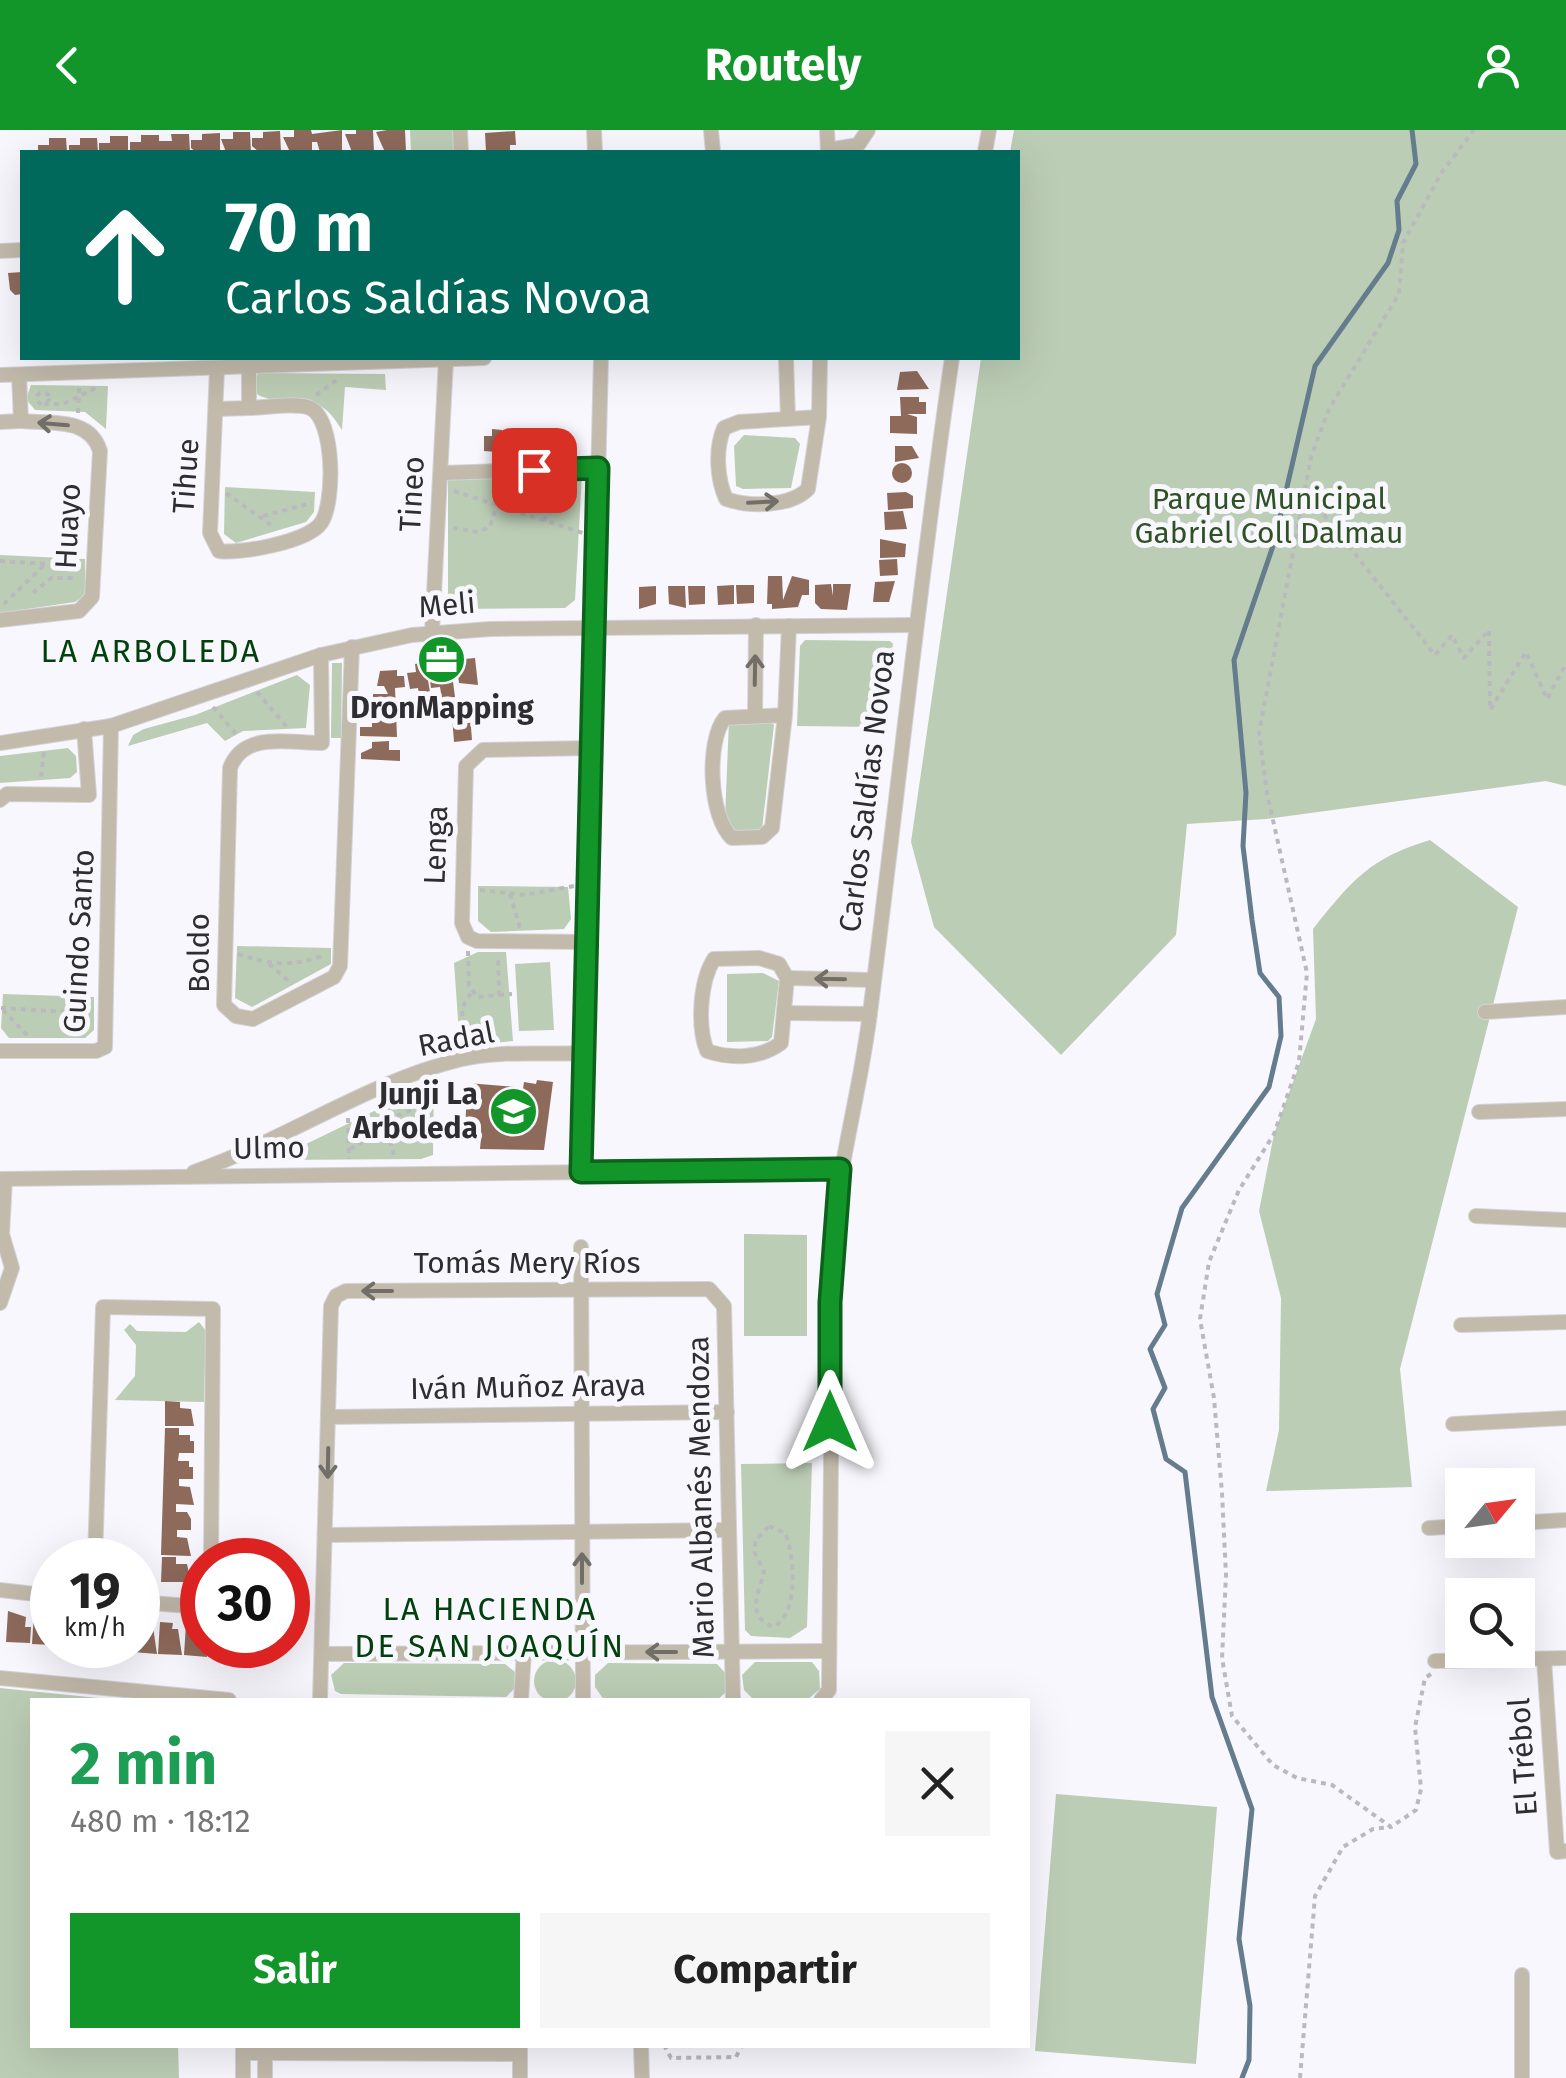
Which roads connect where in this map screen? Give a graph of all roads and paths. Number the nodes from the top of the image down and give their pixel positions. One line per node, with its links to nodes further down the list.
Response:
1 (868, 130): 3 (street)
2 (1474, 130): 32 (path)
3 (834, 150)
4 (424, 360): 10 (street)
5 (446, 360): 30 (street, Tineo)
6 (601, 360): 27 (street)
7 (786, 360): 23 (street)
8 (820, 360): 22 (street)
9 (952, 360): 47 (street, Carlos Saldías Novoa)
10 (360, 363): 12 (street); 18 (path)
11 (217, 368): 12 (street); 13 (street); 21 (street, Tihue)
12 (249, 368): 20 (street)
13 (130, 372): 14 (street); 17 (path)
14 (79, 373): 15 (street); 17 (path)
15 (19, 375): 16 (street); 24 (street)
16 (0, 376)
17 (78, 397): 19 (path); 26 (path)
18 (313, 397)
19 (44, 404)
20 (249, 408): 21 (street, Tihue); 33 (street, Tihue)
21 (218, 409): 31 (street, Tihue)
22 (819, 417): 23 (street); 23 (street, one-way to 22)
23 (788, 419)
24 (21, 421): 25 (street); 26 (street, one-way to 24)
25 (0, 422)
26 (78, 426): 42 (street, Huayo)
27 (598, 468): 28 (street); 38 (street)
28 (561, 470): 29 (street); 36 (path)
29 (507, 471): 30 (street); 34 (path)
30 (440, 480): 34 (path); 37 (street, Tineo)
31 (213, 487): 35 (path); 39 (street, Tihue)
32 (1305, 491): 53 (path); 156 (path)
33 (326, 502): 35 (path); 39 (street, Tihue)
34 (496, 505): 36 (path); 37 (path)
35 (263, 516): 39 (path)
36 (544, 520): 38 (path)
37 (438, 526): 50 (street, Tineo)
38 (597, 538): 49 (street)
39 (287, 540)
40 (0, 561): 42 (path)
41 (44, 565): 44 (path)
42 (93, 572): 43 (path); 45 (street, Huayo)
43 (33, 594)
44 (0, 608)
45 (0, 620)
46 (756, 625): 48 (street, Meli); 49 (street, Meli); 57 (street, one-way to 46)
47 (914, 625): 48 (street, Meli); 82 (street, Carlos Saldías Novoa)
48 (789, 626): 56 (street)
49 (594, 628): 50 (street, Meli); 66 (street)
50 (432, 632): 51 (street, Meli)
51 (352, 646): 52 (street, Meli); 64 (street)
52 (321, 655): 54 (street, Meli); 63 (street)
53 (1566, 664)
54 (255, 678): 55 (street, Meli); 62 (path)
55 (204, 696): 58 (street, Meli); 65 (path)
56 (785, 714): 57 (street); 57 (street)
57 (754, 716)
58 (111, 726): 59 (street, Meli); 68 (street, Guindo Santo)
59 (84, 729): 60 (street, Meli); 69 (street)
60 (43, 738): 61 (street, Meli); 67 (path)
61 (0, 742)
62 (286, 742): 63 (street); 65 (street)
63 (322, 743): 64 (street)
64 (349, 743): 78 (street)
65 (246, 746): 79 (street, Boldo)
66 (592, 748): 71 (street); 72 (street, Lenga)
67 (37, 794): 69 (street); 70 (street)
68 (112, 794): 69 (street); 84 (street, Guindo Santo)
69 (89, 795)
70 (0, 800)
71 (588, 882): 73 (path); 77 (street)
72 (463, 885): 73 (path); 74 (street, Lenga)
73 (510, 894): 76 (path)
74 (468, 936): 75 (street); 85 (path)
75 (496, 942): 76 (street); 86 (path)
76 (524, 942): 77 (street)
77 (587, 942): 96 (street)
78 (344, 948): 80 (path); 83 (street, Boldo)
79 (225, 950): 80 (path); 83 (street, Boldo)
80 (269, 964): 83 (path)
81 (787, 978): 82 (street, one-way to 81); 92 (street); 92 (street)
82 (873, 980): 93 (street, Carlos Saldías Novoa)
83 (314, 987)
84 (107, 992): 90 (path); 94 (street, Guindo Santo)
85 (471, 993): 86 (path); 97 (path)
86 (499, 994): 87 (path)
87 (512, 994)
88 (1, 1007): 90 (path); 94 (path)
89 (1566, 1008): 91 (street)
90 (86, 1012): 94 (path)
91 (1485, 1012)
92 (786, 1014): 93 (street)
93 (870, 1014): 106 (street, Carlos Saldías Novoa)
94 (44, 1051): 95 (street, Guindo Santo)
95 (0, 1052)
96 (584, 1053): 97 (street, Radal); 107 (street)
97 (465, 1058): 98 (street, Radal)
98 (421, 1072): 99 (street, Radal); 103 (path)
99 (371, 1092): 100 (street, Radal); 103 (path)
100 (347, 1104): 105 (path); 110 (street, Radal)
101 (1566, 1109): 102 (street)
102 (1479, 1112)
103 (385, 1120): 104 (path)
104 (386, 1130): 105 (path); 108 (path)
105 (349, 1149): 109 (path)
106 (840, 1169): 107 (street, Ulmo); 138 (street, Carlos Saldías Novoa)
107 (581, 1172): 108 (street, Ulmo)
108 (400, 1174): 109 (street, Ulmo)
109 (349, 1175): 110 (street, Ulmo)
110 (180, 1177): 111 (street, Ulmo)
111 (2, 1179): 114 (street)
112 (1476, 1216): 113 (street)
113 (1566, 1220)
114 (1, 1236): 118 (street)
115 (581, 1247): 116 (street)
116 (582, 1290): 117 (street, Tomás Mery Ríos); 122 (street); 123 (street, Tomás Mery Ríos, one-way to 123)
117 (718, 1294): 121 (street, Mario Albanés Mendoza)
118 (0, 1303)
119 (1566, 1322): 120 (street)
120 (1461, 1325)
121 (727, 1412): 122 (street, Iván Muñoz Araya); 130 (street, Mario Albanés Mendoza)
122 (581, 1414): 123 (street, Iván Muñoz Araya); 131 (street)
123 (329, 1417): 132 (street, one-way to 132)
124 (1566, 1418): 125 (street)
125 (1452, 1424)
126 (1566, 1520): 127 (street)
127 (1535, 1522)
128 (1445, 1527): 129 (street)
129 (1428, 1528)
130 (728, 1530): 131 (street); 141 (street, Mario Albanés Mendoza)
131 (582, 1532): 132 (street); 140 (street, one-way to 131)
132 (327, 1535): 142 (street)
133 (97, 1538): 134 (street)
134 (211, 1538)
135 (761, 1577): 135 (path)
136 (0, 1590): 137 (street)
137 (30, 1593)
138 (829, 1651): 141 (street); 155 (street, Carlos Saldías Novoa)
139 (524, 1652): 140 (street); 142 (street); 152 (street)
140 (582, 1652): 141 (street, one-way to 140); 153 (street)
141 (731, 1652): 154 (street, Mario Albanés Mendoza)
142 (322, 1654): 151 (street)
143 (1566, 1658): 145 (street)
144 (1535, 1659): 145 (street)
145 (1544, 1659): 157 (street, El Trébol)
146 (1445, 1660): 147 (street)
147 (1435, 1661)
148 (1445, 1664): 156 (path)
149 (0, 1678): 150 (street)
150 (208, 1698)
151 (320, 1698)
152 (521, 1698)
153 (583, 1698)
154 (732, 1698)
155 (823, 1698)
156 (1390, 1827): 169 (path)
157 (1562, 1852)
158 (1522, 1975): 170 (street)
159 (641, 2048): 168 (street)
160 (666, 2048): 161 (path)
161 (740, 2048)
162 (243, 2049): 164 (street); 165 (street)
163 (520, 2050): 164 (street); 167 (street)
164 (265, 2054): 166 (street)
165 (243, 2078)
166 (265, 2078)
167 (520, 2078)
168 (642, 2078)
169 (1300, 2078)
170 (1522, 2078)

